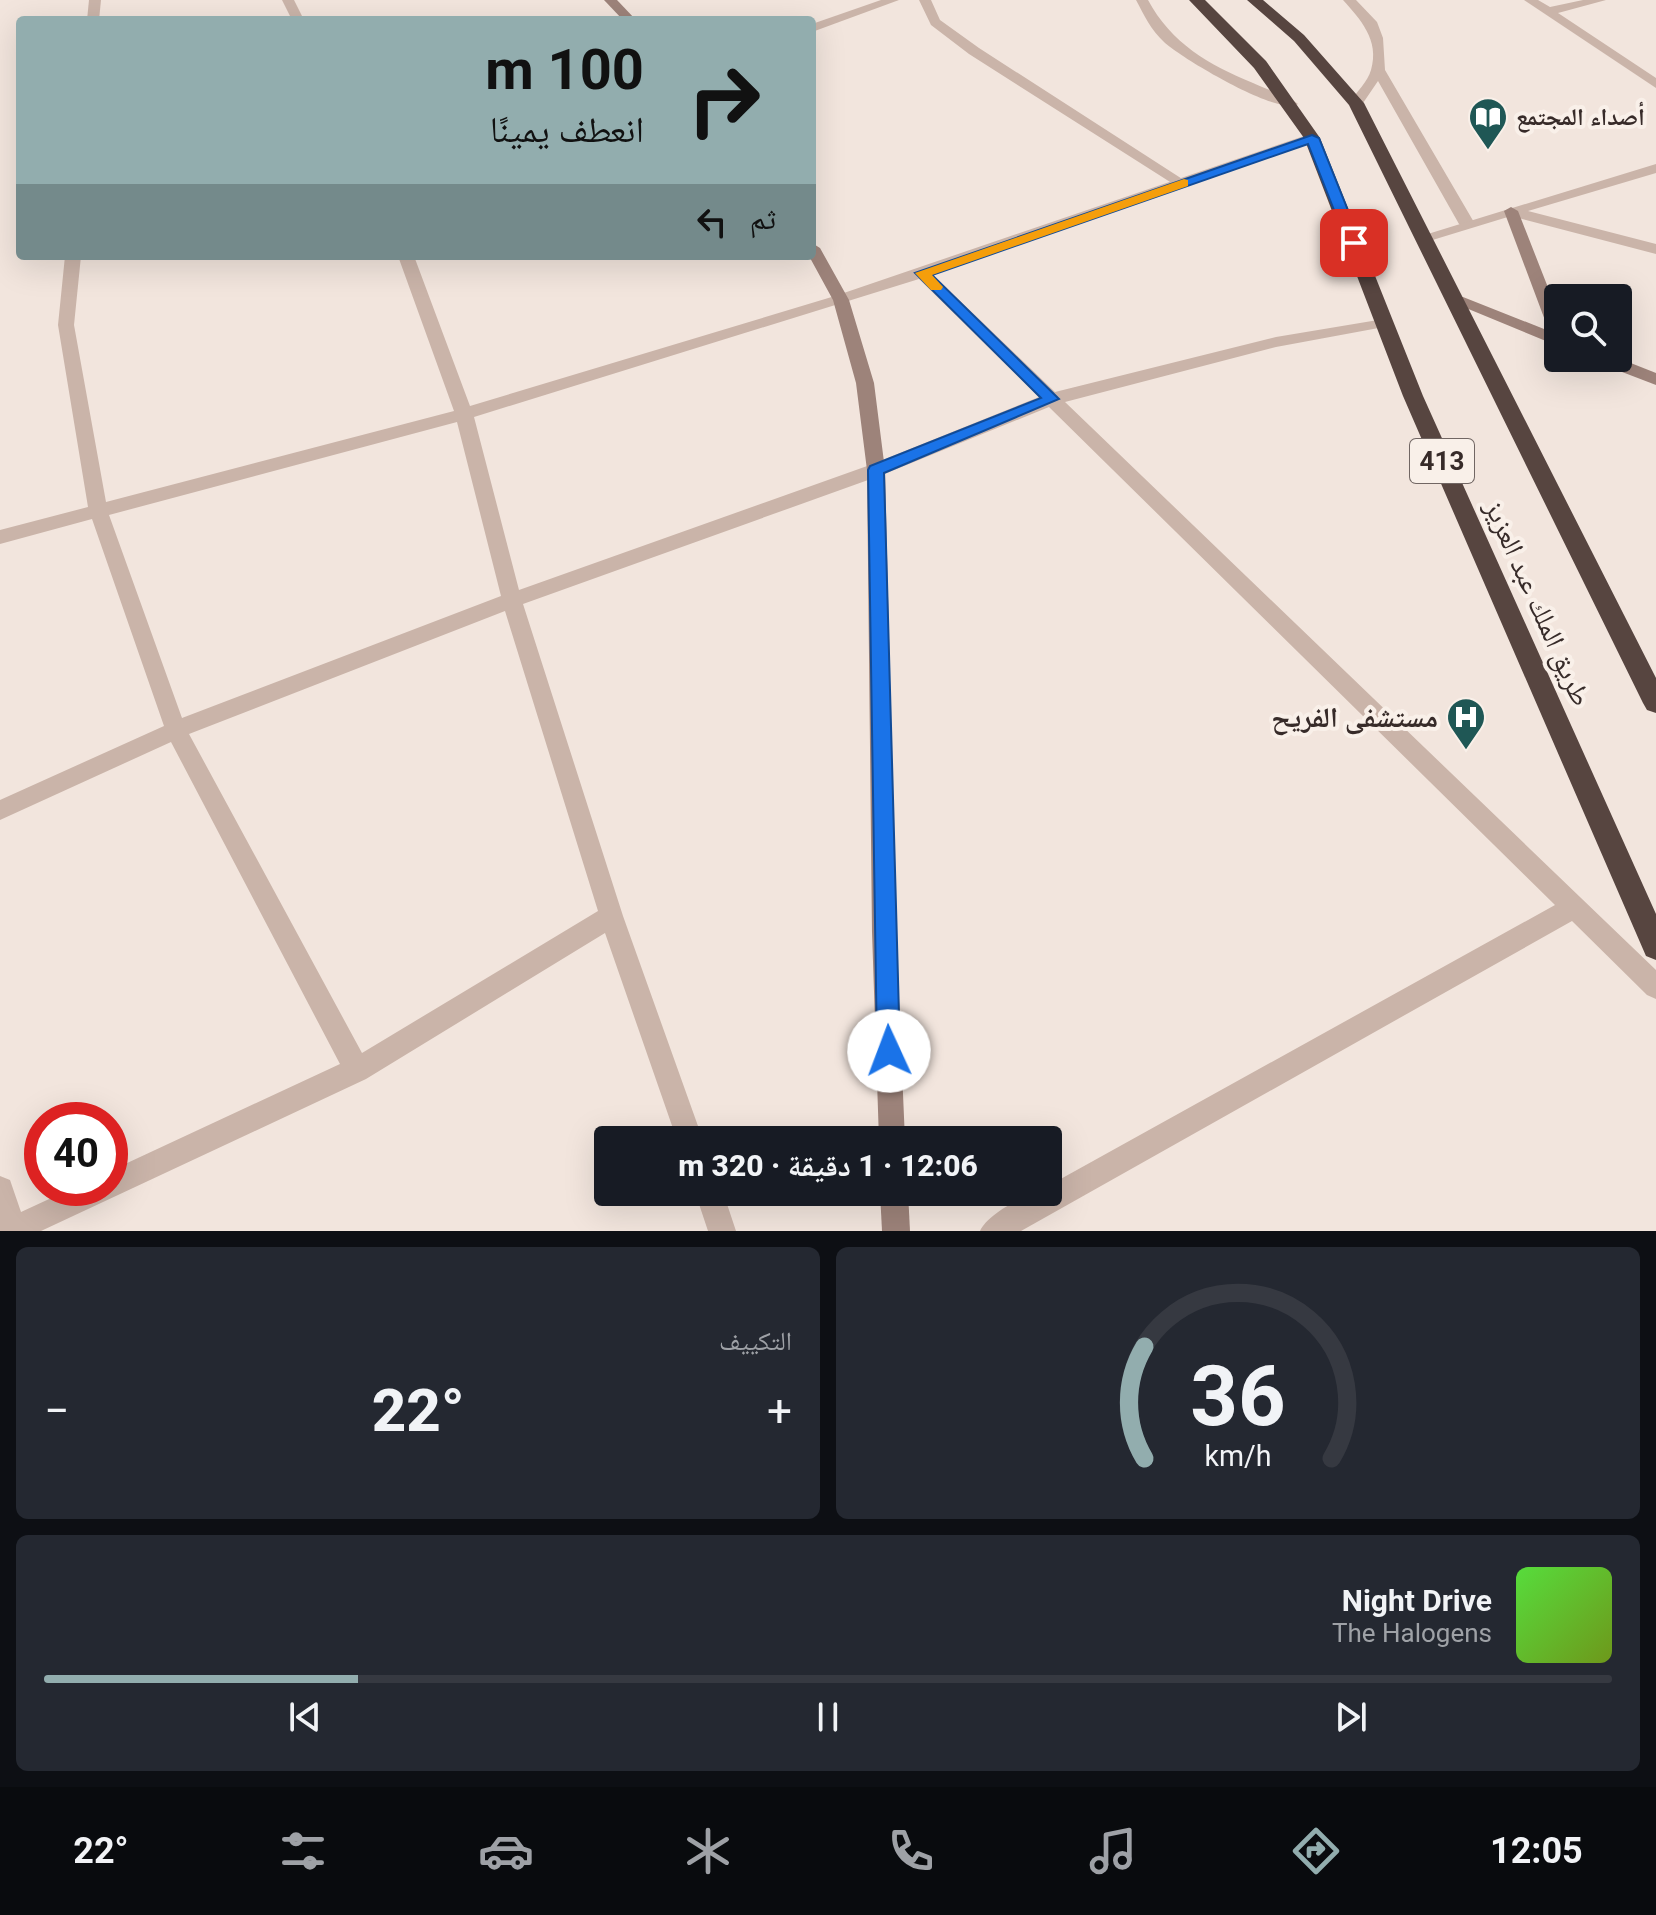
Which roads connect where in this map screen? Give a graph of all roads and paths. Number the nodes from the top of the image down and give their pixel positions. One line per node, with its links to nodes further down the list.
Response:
1 (610, 0): 11 (street)
2 (893, 0): 12 (street)
3 (925, 0): 19 (street)
4 (1142, 0): 16 (street)
5 (1196, 0): 16 (highway, طريق الملك عبد العزيز / 413)
6 (1254, 0): 15 (highway, طريق الملك عبد العزيز)
7 (1349, 0): 13 (street)
8 (1530, 0): 10 (street)
9 (1600, 0): 10 (street)
10 (1546, 12): 14 (street)
11 (626, 16)
12 (816, 27)
13 (1378, 70): 15 (street); 21 (street)
14 (1656, 84)
15 (1356, 103): 22 (highway, طريق الملك عبد العزيز)
16 (1291, 104): 17 (highway, طريق الملك عبد العزيز / 413)
17 (1312, 138): 19 (street); 31 (highway, طريق الملك عبد العزيز / 413)
18 (1656, 168): 20 (street)
19 (1183, 184): 27 (street)
20 (1511, 211): 21 (street); 23 (street); 28 (street)
21 (1467, 224): 22 (street)
22 (1426, 237): 30 (highway, طريق الملك عبد العزيز)
23 (1656, 249)
24 (816, 255): 29 (street)
25 (73, 260): 38 (street)
26 (407, 260): 36 (street)
27 (922, 273): 29 (street); 35 (street)
28 (1544, 297)
29 (841, 300): 36 (street); 37 (street)
30 (1457, 301): 32 (street); 41 (highway, طريق الملك عبد العزيز)
31 (1384, 322): 35 (street); 46 (highway, طريق الملك عبد العزيز / 413)
32 (1544, 335)
33 (1632, 370): 34 (street)
34 (1656, 379)
35 (1052, 399): 37 (street); 44 (street)
36 (464, 414): 38 (street); 40 (street)
37 (876, 470): 40 (street); 50 (street)
38 (98, 510): 39 (street); 42 (street)
39 (0, 537)
40 (512, 600): 42 (street); 45 (street)
41 (1656, 703)
42 (176, 730): 43 (street); 48 (street)
43 (0, 810)
44 (1574, 907): 47 (street); 59 (street)
45 (611, 916): 48 (street); 49 (street)
46 (1656, 946)
47 (1656, 987)
48 (357, 1070): 51 (street)
49 (685, 1126)
50 (891, 1126)
51 (128, 1177)
52 (0, 1190): 56 (street)
53 (65, 1206): 56 (street)
54 (714, 1206): 57 (street)
55 (895, 1206): 58 (street)
56 (12, 1231)
57 (722, 1231)
58 (896, 1231)
59 (994, 1231)

